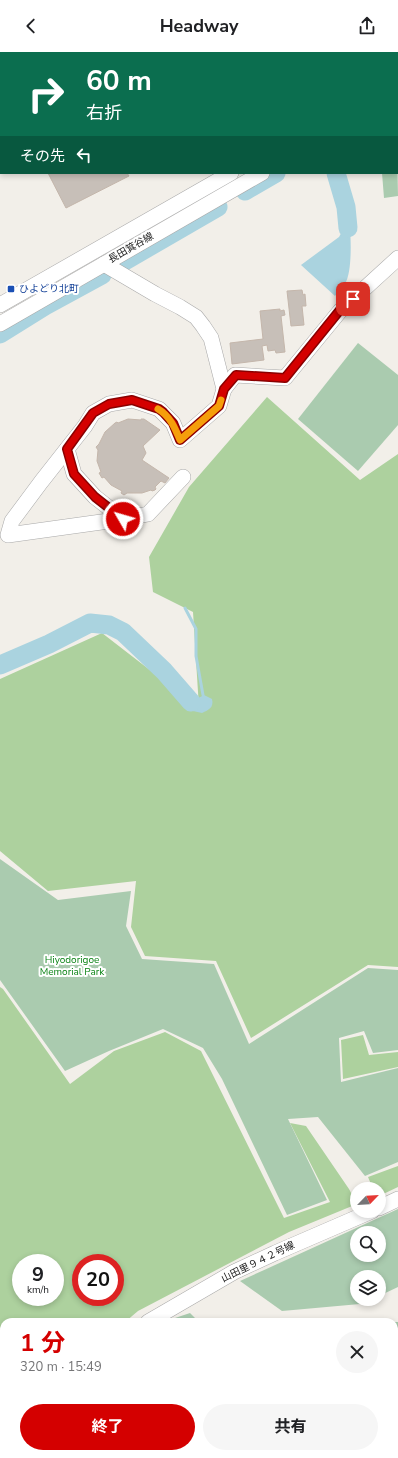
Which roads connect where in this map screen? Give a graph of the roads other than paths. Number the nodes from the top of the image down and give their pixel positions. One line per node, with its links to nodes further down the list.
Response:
1 (229, 174): 5 (street, 長田箕谷線)
2 (260, 174): 4 (street, 長田箕谷線)
3 (398, 258): 7 (street)
4 (104, 264): 6 (street, 長田箕谷線); 7 (street)
5 (0, 305)
6 (0, 324)
7 (224, 389): 8 (street)
8 (67, 449): 10 (street); 10 (street)
9 (183, 477): 10 (street)
10 (123, 519)
11 (398, 1199): 12 (street)
12 (386, 1205)
13 (356, 1218): 14 (street, 山田里９４２号線)
14 (155, 1318)

